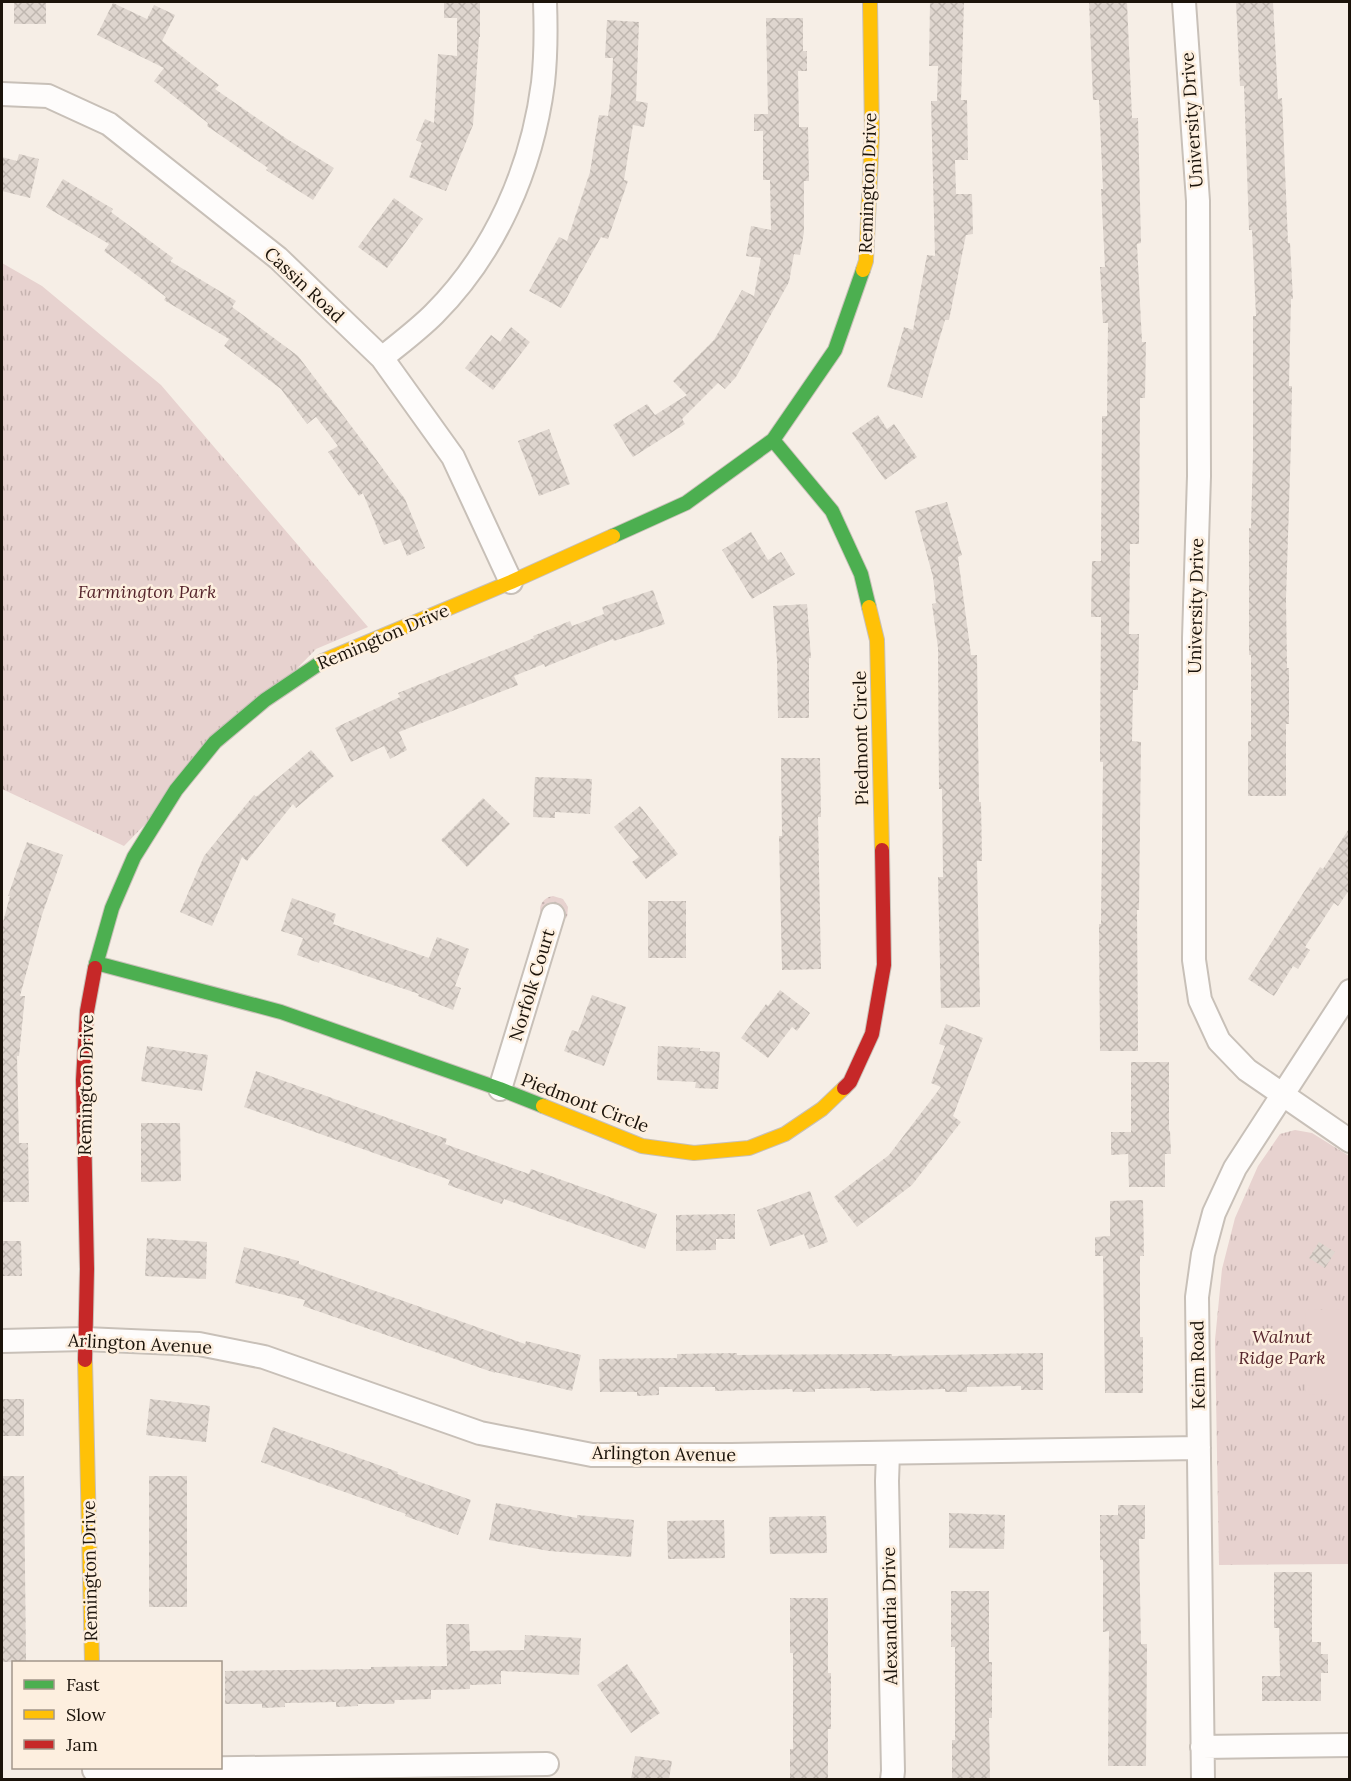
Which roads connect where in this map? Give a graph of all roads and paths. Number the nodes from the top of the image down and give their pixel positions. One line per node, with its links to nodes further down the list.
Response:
1 (545, 2): 5 (street)
2 (870, 2): 6 (street, Remington Drive)
3 (1184, 2): 12 (street, University Drive)
4 (2, 94): 5 (street, Cassin Road)
5 (382, 358): 7 (street, Cassin Road)
6 (773, 440): 7 (street, Remington Drive); 11 (street, Piedmont Circle)
7 (511, 582): 9 (street, Remington Drive)
8 (553, 915): 11 (street, Norfolk Court)
9 (96, 963): 11 (street, Piedmont Circle); 14 (street, Remington Drive)
10 (1350, 991): 12 (street, Keim Road)
11 (500, 1089)
12 (1282, 1095): 13 (street, University Drive); 16 (street, Keim Road)
13 (1350, 1141)
14 (85, 1339): 15 (street, Arlington Avenue); 17 (street, Arlington Avenue); 18 (street, Remington Drive)
15 (2, 1341)
16 (1199, 1448): 17 (street, Arlington Avenue); 20 (street, Keim Road)
17 (888, 1453): 23 (street, Alexandria Drive)
18 (92, 1661)
19 (1350, 1745): 20 (street)
20 (1202, 1747): 24 (street, Keim Road)
21 (547, 1764): 22 (street)
22 (94, 1772)
23 (892, 1779)
24 (1203, 1779)

